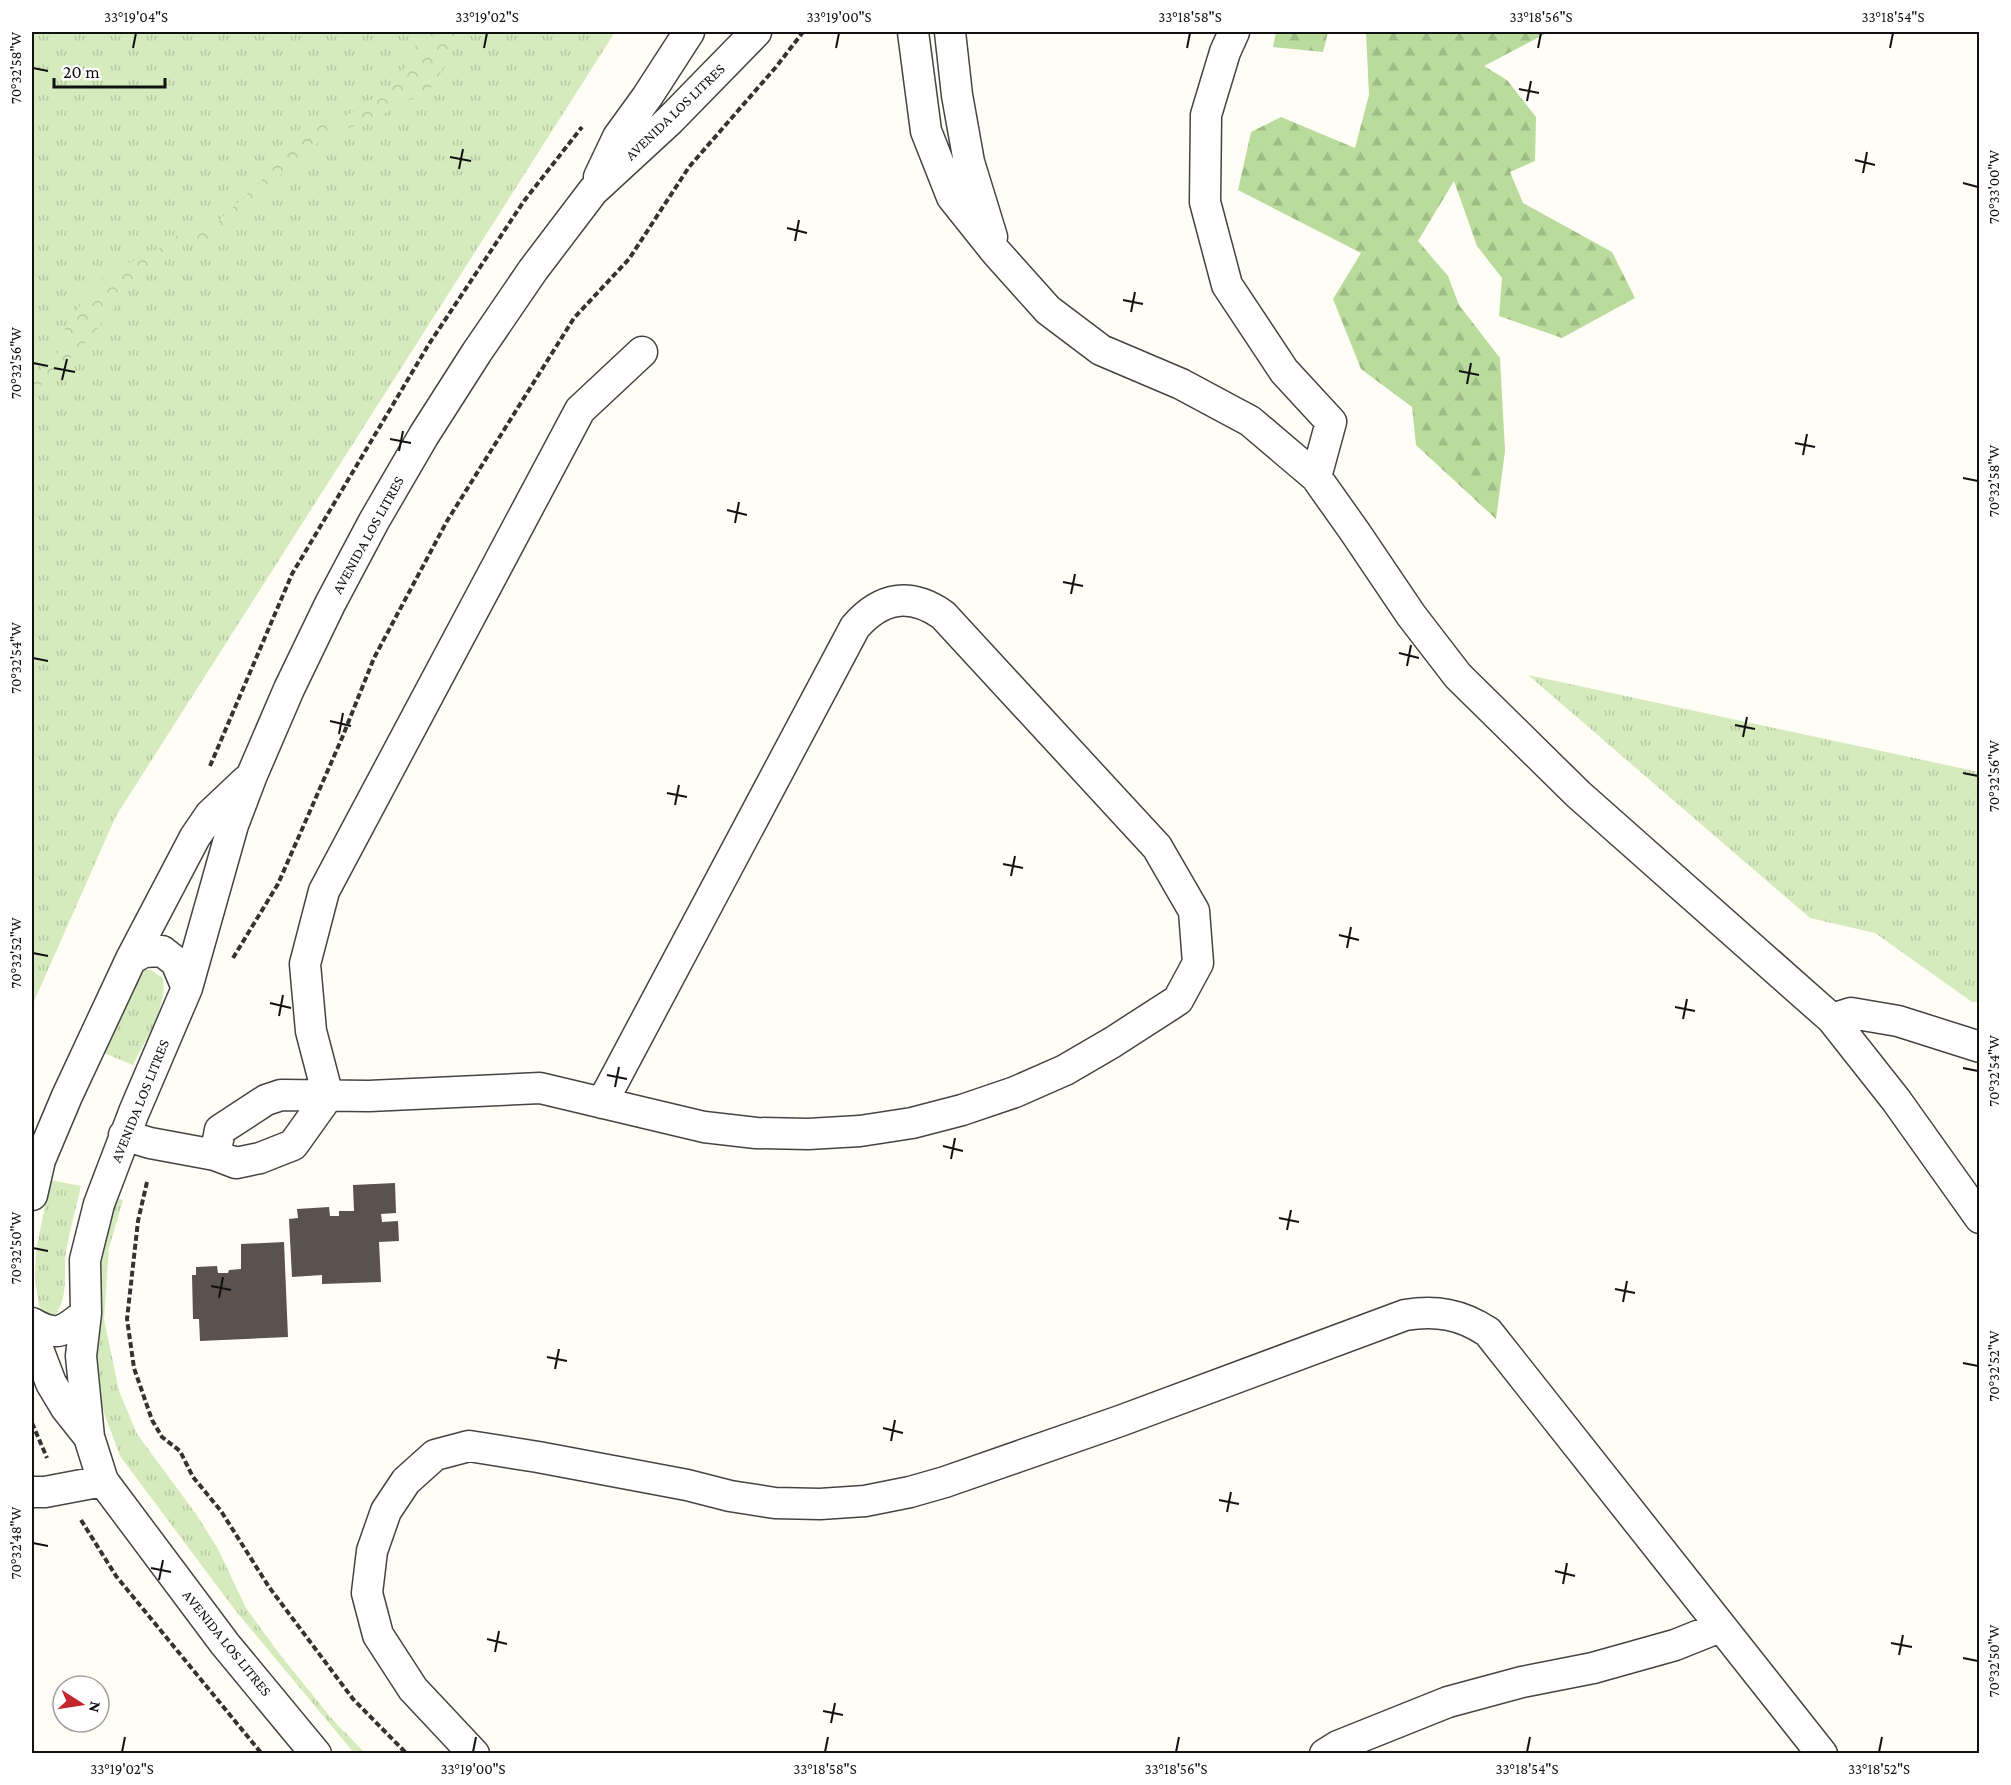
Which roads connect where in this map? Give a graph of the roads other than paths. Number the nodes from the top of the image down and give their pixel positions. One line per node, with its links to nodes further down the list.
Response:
1 (691, 32): 6 (street); 7 (street, AVENIDA LOS LITRES)
2 (756, 32): 6 (street, AVENIDA LOS LITRES)
3 (913, 32): 8 (street)
4 (950, 32): 8 (street)
5 (1234, 32): 10 (street)
6 (727, 62): 7 (street, AVENIDA LOS LITRES)
7 (592, 191): 11 (street, AVENIDA LOS LITRES)
8 (996, 252): 10 (street)
9 (642, 352): 16 (street)
10 (1316, 477): 14 (street)
11 (252, 775): 12 (street, AVENIDA LOS LITRES); 13 (street, AVENIDA LOS LITRES)
12 (131, 959): 13 (street); 20 (street, AVENIDA LOS LITRES)
13 (187, 988): 18 (street, AVENIDA LOS LITRES)
14 (1832, 1019): 15 (street); 21 (street)
15 (1980, 1047)
16 (328, 1096): 17 (street); 19 (street); 19 (street)
17 (602, 1103): 17 (street)
18 (124, 1135): 19 (street); 22 (street, AVENIDA LOS LITRES)
19 (215, 1155)
20 (32, 1195)
21 (1980, 1218)
22 (86, 1313): 23 (street); 25 (street, AVENIDA LOS LITRES)
23 (32, 1323)
24 (32, 1333): 25 (street, AVENIDA LOS LITRES)
25 (89, 1437): 26 (street, AVENIDA LOS LITRES)
26 (103, 1481): 27 (street); 29 (street, AVENIDA LOS LITRES)
27 (46, 1490)
28 (1720, 1627): 30 (street); 31 (street); 32 (street)
29 (316, 1754)
30 (474, 1754)
31 (1325, 1754)
32 (1822, 1754)

